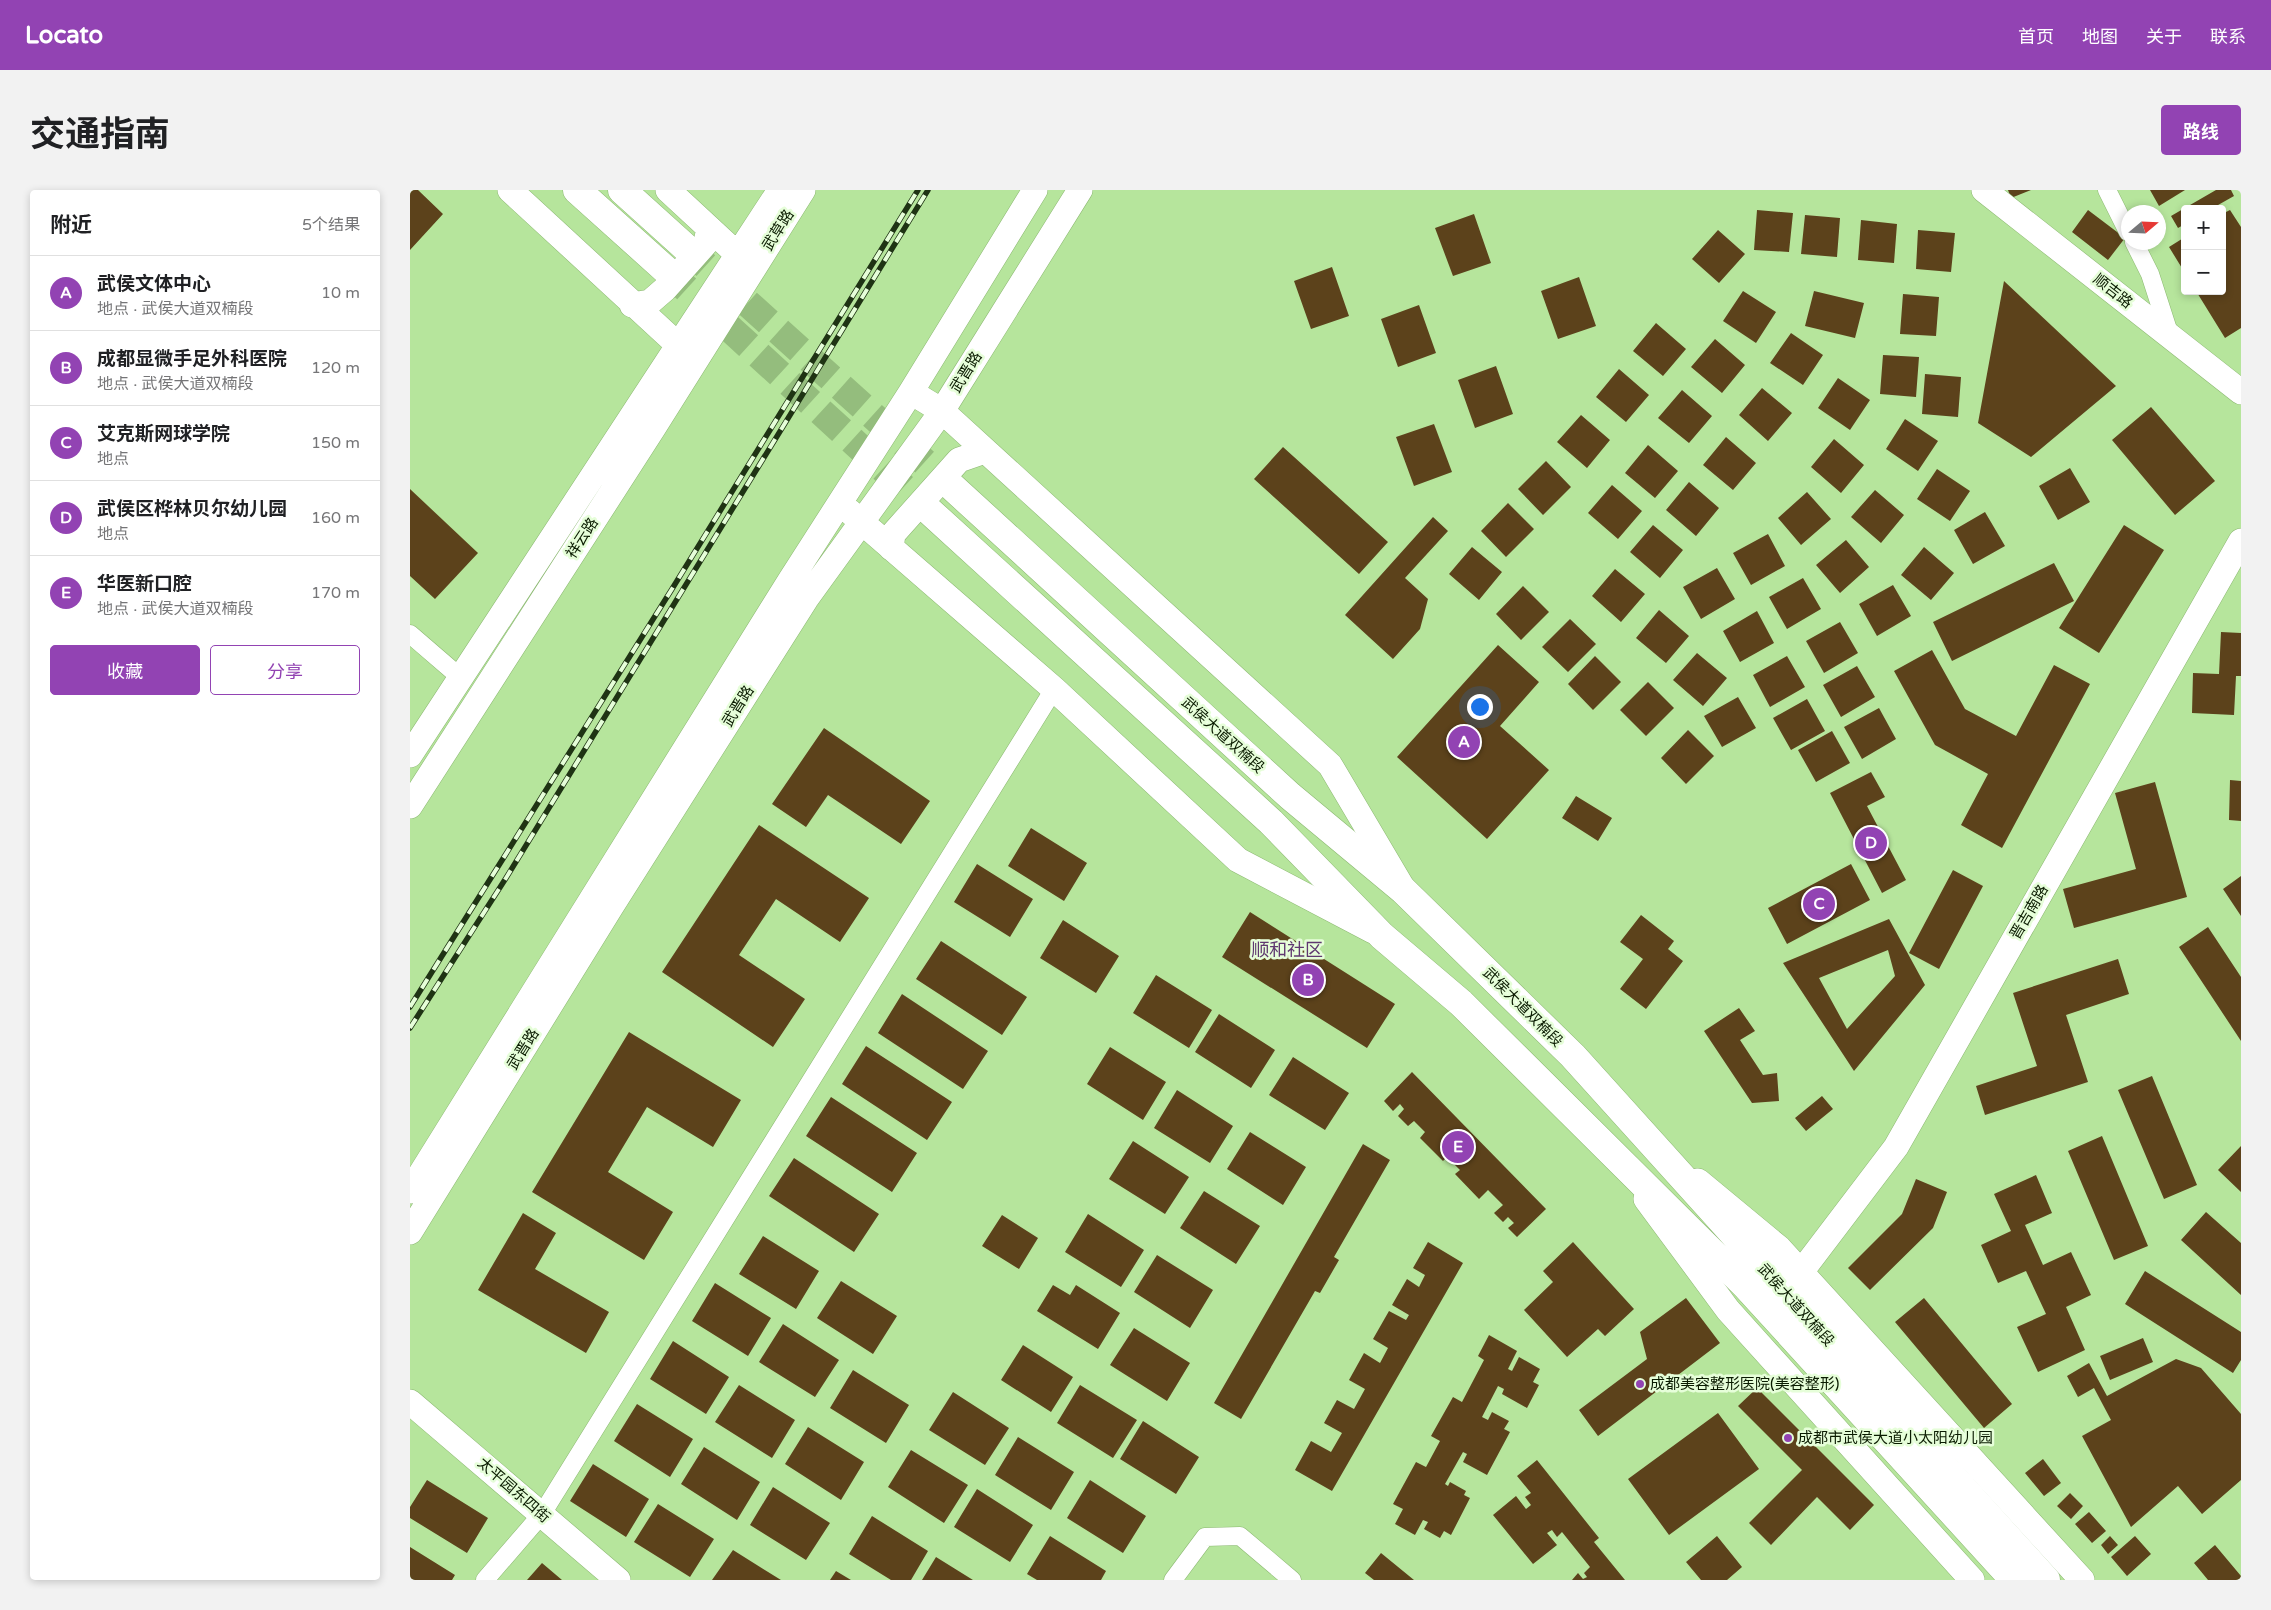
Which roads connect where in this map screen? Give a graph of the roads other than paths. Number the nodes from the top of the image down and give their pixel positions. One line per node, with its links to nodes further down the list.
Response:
1 (510, 190): 17 (street)
2 (577, 190): 16 (main road)
3 (622, 190): 13 (main road)
4 (668, 190): 12 (street)
5 (780, 190): 15 (street, 武草路)
6 (803, 190): 15 (street, 武草路)
7 (1035, 190): 20 (street, 武晋路)
8 (1080, 190): 22 (street, 武晋路)
9 (1984, 190): 18 (street, 顺吉路)
10 (2107, 190): 11 (street)
11 (2121, 218)
12 (709, 228): 15 (street); 17 (street)
13 (685, 247)
14 (2138, 250): 18 (street)
15 (746, 262): 19 (street, 祥云路)
16 (666, 270)
17 (632, 305): 19 (street)
18 (2170, 336): 21 (street, 顺吉路)
19 (686, 353): 31 (street, 祥云路); 34 (street, 祥云路)
20 (911, 392): 22 (street); 25 (street, 武晋路)
21 (2241, 392)
22 (942, 411): 23 (street); 27 (street, 武晋路)
23 (985, 450): 29 (street); 35 (street)
24 (949, 484): 35 (main road, 武侯大道双楠段)
25 (840, 504): 27 (street); 39 (street, 武晋路)
26 (926, 508): 36 (main road, 武侯大道双楠段)
27 (863, 522): 29 (street); 40 (street, 武晋路)
28 (2241, 541): 41 (street, 晋吉南路)
29 (891, 548): 32 (street)
30 (410, 634): 31 (street)
31 (461, 678): 33 (street, 祥云路)
32 (1054, 689): 36 (street); 44 (street)
33 (410, 755)
34 (410, 806)
35 (1403, 890): 37 (main road, 武侯大道双楠段)
36 (1382, 936): 38 (main road, 武侯大道双楠段)
37 (1652, 1144): 41 (street); 42 (main road, 武侯大道双楠段)
38 (1612, 1153): 42 (main road, 武侯大道双楠段); 49 (street)
39 (410, 1190)
40 (410, 1232)
41 (1801, 1272): 52 (street)
42 (1756, 1279): 50 (main road, 武侯大道双楠段); 51 (main road, 武侯大道双楠段)
43 (410, 1402): 44 (street, 太平园东四街)
44 (542, 1514): 45 (street); 46 (street, 太平园东四街)
45 (485, 1580)
46 (618, 1580)
47 (1173, 1580): 48 (street)
48 (1292, 1580)
49 (1972, 1580)
50 (2014, 1580)
51 (2046, 1580)
52 (2082, 1580)

